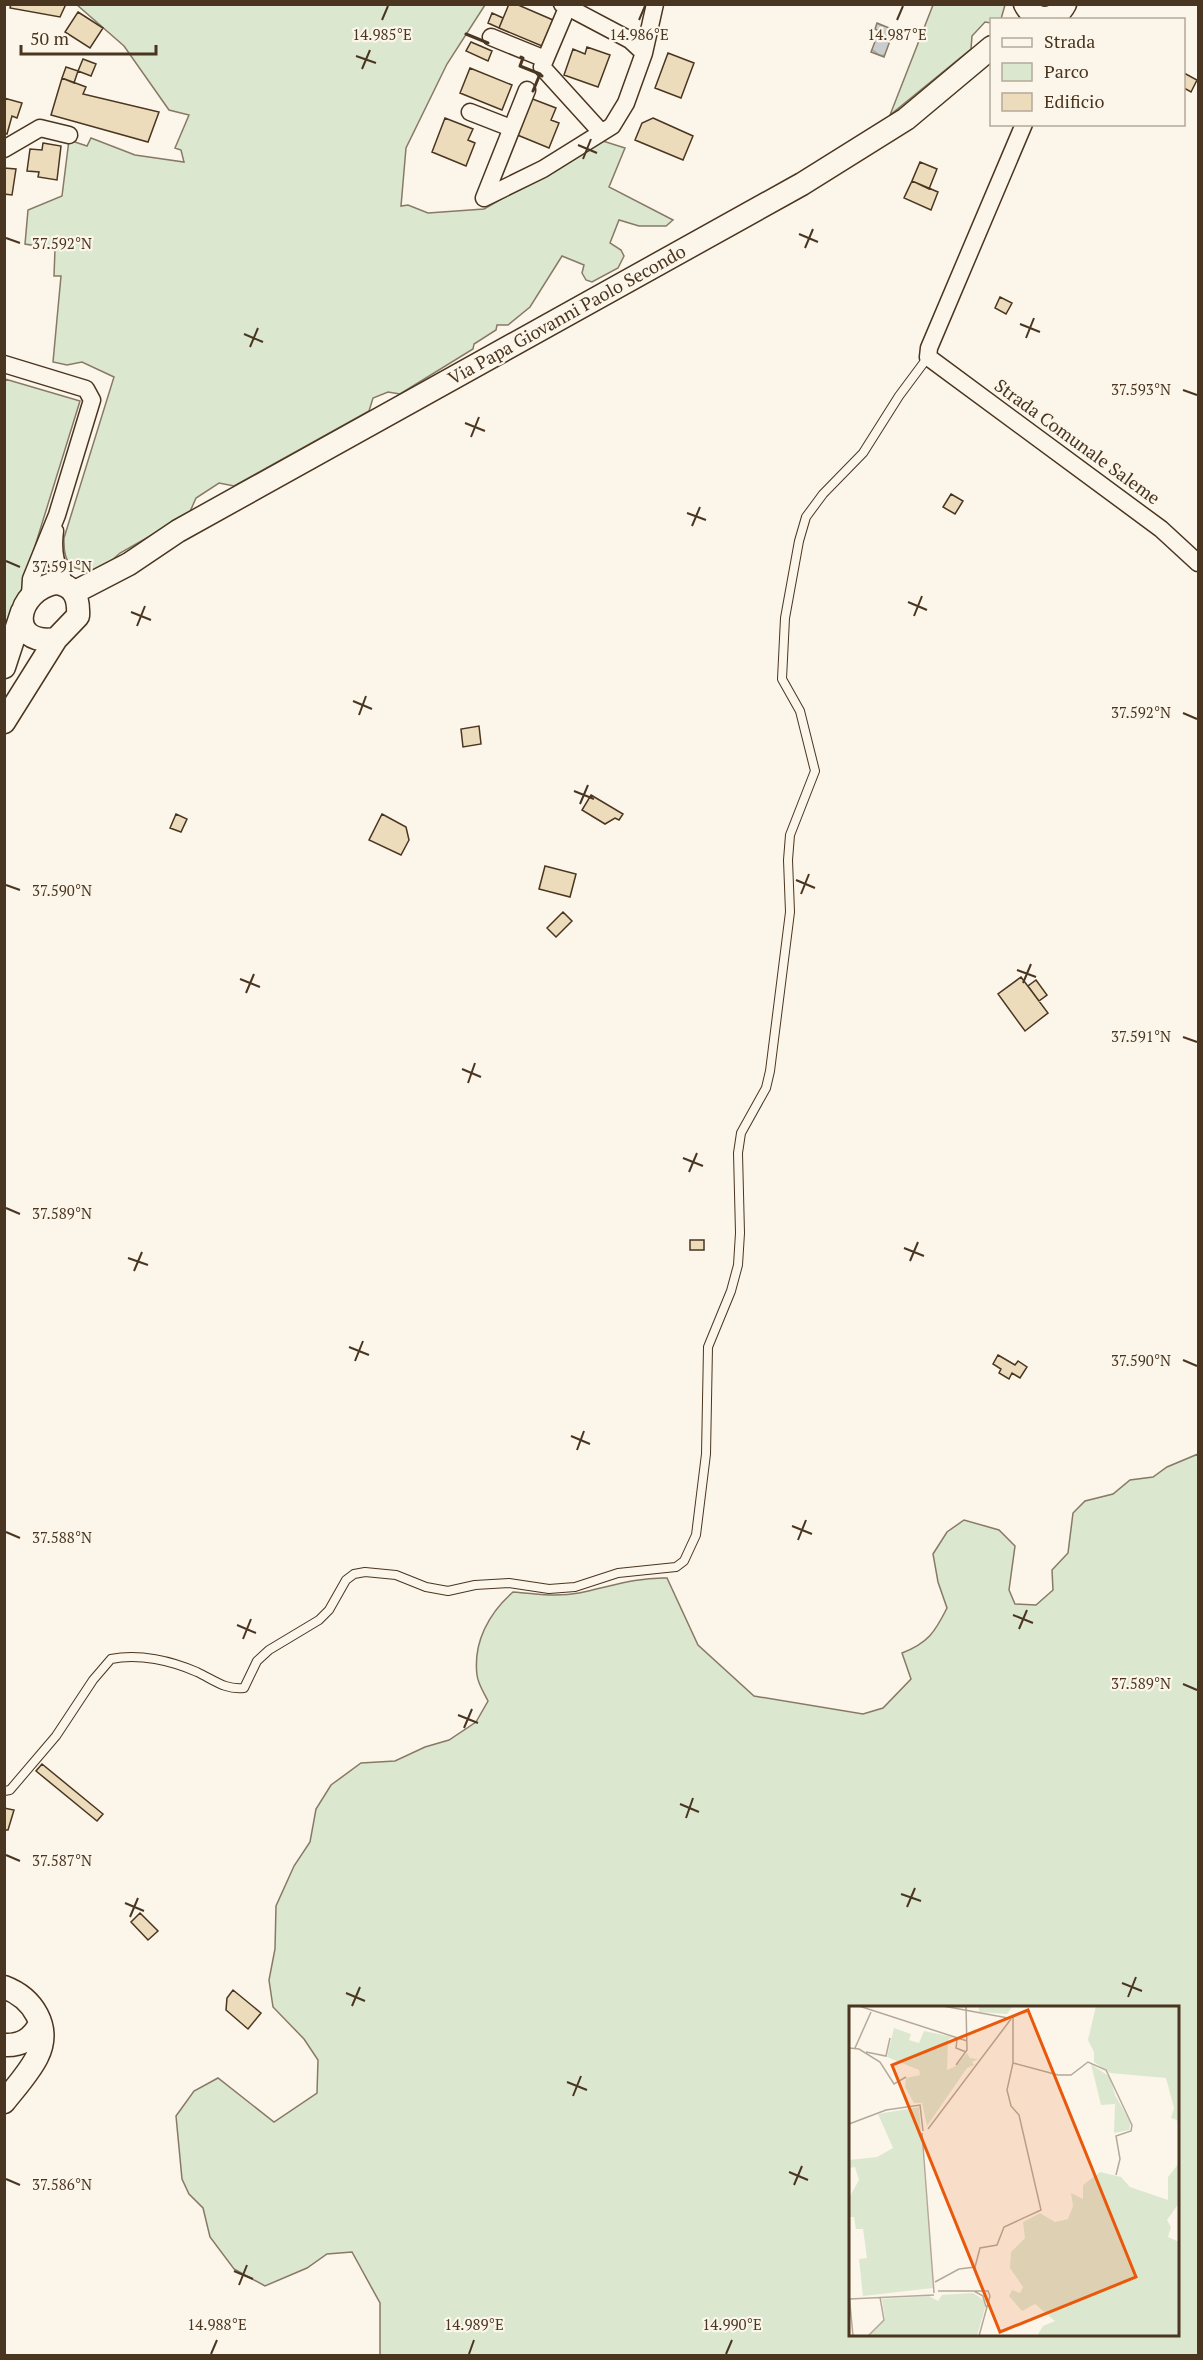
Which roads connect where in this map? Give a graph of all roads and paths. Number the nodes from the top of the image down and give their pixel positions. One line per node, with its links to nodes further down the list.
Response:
1 (655, 4): 5 (street)
2 (565, 6): 5 (street); 6 (street)
3 (490, 37): 6 (street)
4 (990, 49): 18 (main road, Via Papa Giovanni Paolo Secondo)
5 (644, 53): 11 (street)
6 (545, 59): 11 (street)
7 (527, 90): 10 (street)
8 (470, 112): 10 (street)
9 (1023, 126): 14 (street)
10 (511, 128): 11 (street)
11 (601, 132)
12 (69, 135): 13 (street)
13 (4, 149)
14 (928, 357): 17 (street, Strada Comunale Saleme); 25 (lane)
15 (4, 364): 16 (street)
16 (57, 515): 19 (street); 20 (street)
17 (1198, 563)
18 (129, 564): 19 (main road); 21 (main road)
19 (71, 589): 20 (main road); 21 (main road)
20 (27, 602): 22 (main road); 23 (main road)
21 (78, 616): 22 (main road)
22 (56, 639): 24 (main road)
23 (4, 667)
24 (4, 722)
25 (4, 1791)
26 (4, 1987): 27 (main road)
27 (40, 2024): 28 (main road); 29 (main road)
28 (4, 2045)
29 (4, 2102)

